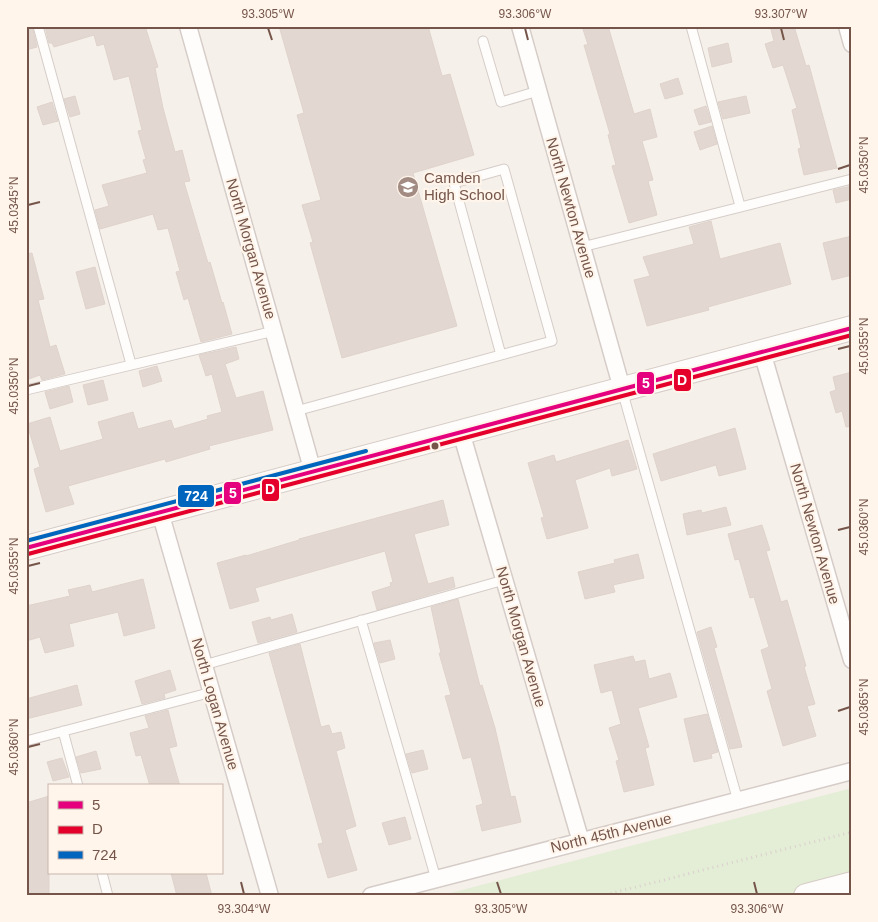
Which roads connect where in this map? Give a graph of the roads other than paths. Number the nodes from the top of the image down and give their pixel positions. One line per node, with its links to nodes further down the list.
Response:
1 (38, 26): 16 (lane)
2 (188, 26): 13 (street, North Morgan Avenue)
3 (520, 26): 8 (street, North Newton Avenue)
4 (692, 26): 10 (lane)
5 (847, 26): 7 (street)
6 (483, 41): 8 (lane)
7 (852, 44)
8 (538, 92): 11 (street, North Newton Avenue)
9 (852, 179): 10 (lane)
10 (740, 206): 11 (lane)
11 (582, 247): 17 (street, North Newton Avenue)
12 (852, 328): 14 (street)
13 (274, 331): 16 (lane); 19 (street, North Morgan Avenue)
14 (762, 352): 17 (street); 26 (street, North Newton Avenue)
15 (501, 355): 15 (lane); 19 (lane)
16 (131, 364): 18 (lane)
17 (622, 389): 20 (street); 33 (lane)
18 (26, 390)
19 (296, 411): 21 (street, North Morgan Avenue)
20 (461, 432): 21 (street); 24 (street, North Morgan Avenue)
21 (313, 472): 22 (street)
22 (160, 512): 23 (street); 27 (street, North Logan Avenue)
23 (26, 548)
24 (504, 580): 25 (lane); 34 (street, North Morgan Avenue)
25 (361, 620): 27 (lane); 36 (lane)
26 (852, 660)
27 (204, 665): 28 (street, North Logan Avenue)
28 (212, 692): 29 (lane); 39 (street, North Logan Avenue)
29 (63, 732): 30 (lane); 32 (lane)
30 (26, 741)
31 (852, 771): 33 (street, North 45th Avenue)
32 (77, 784)
33 (738, 801): 34 (street, North 45th Avenue)
34 (579, 842): 36 (street, North 45th Avenue)
35 (102, 874): 38 (lane)
36 (436, 879): 40 (street, North 45th Avenue)
37 (852, 884): 41 (street)
38 (108, 896)
39 (270, 896)
40 (370, 896)
41 (806, 896)

